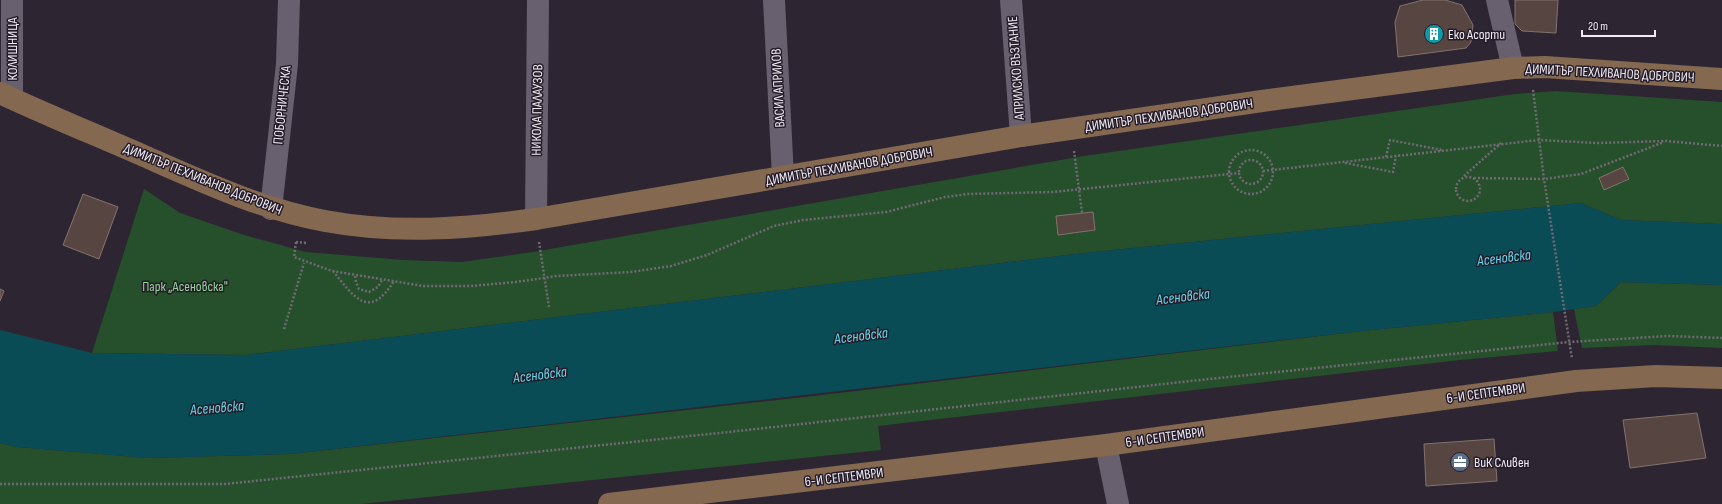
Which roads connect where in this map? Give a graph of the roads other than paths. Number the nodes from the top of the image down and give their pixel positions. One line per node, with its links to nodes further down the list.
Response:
1 (12, 0): 9 (street, КОЛИШНИЦА)
2 (289, 0): 12 (street, ПОБОРНИЧЕСКА)
3 (538, 0): 13 (street, НИКОЛА ПАЛАУЗОВ)
4 (774, 0): 11 (street, ВАСИЛ АПРИЛОВ)
5 (1011, 0): 10 (street, АПРИЛСКО ВЪЗТАНИЕ)
6 (1497, 0): 7 (street)
7 (1521, 67): 8 (main road, ДИМИТЪР ПЕХЛИВАНОВ ДОБРОВИЧ); 10 (main road, ДИМИТЪР ПЕХЛИВАНОВ ДОБРОВИЧ)
8 (1722, 79)
9 (6, 96): 12 (main road, ДИМИТЪР ПЕХЛИВАНОВ ДОБРОВИЧ)
10 (1021, 136): 11 (main road, ДИМИТЪР ПЕХЛИВАНОВ ДОБРОВИЧ)
11 (782, 177): 13 (main road, ДИМИТЪР ПЕХЛИВАНОВ ДОБРОВИЧ)
12 (271, 209): 13 (main road, ДИМИТЪР ПЕХЛИВАНОВ ДОБРОВИЧ)
13 (536, 219)
14 (1722, 378): 15 (main road, 6-И СЕПТЕМВРИ)
15 (1106, 445): 16 (main road, 6-И СЕПТЕМВРИ); 18 (street)
16 (733, 497): 17 (main road, 6-И СЕПТЕМВРИ)
17 (609, 504)
18 (1118, 504)

